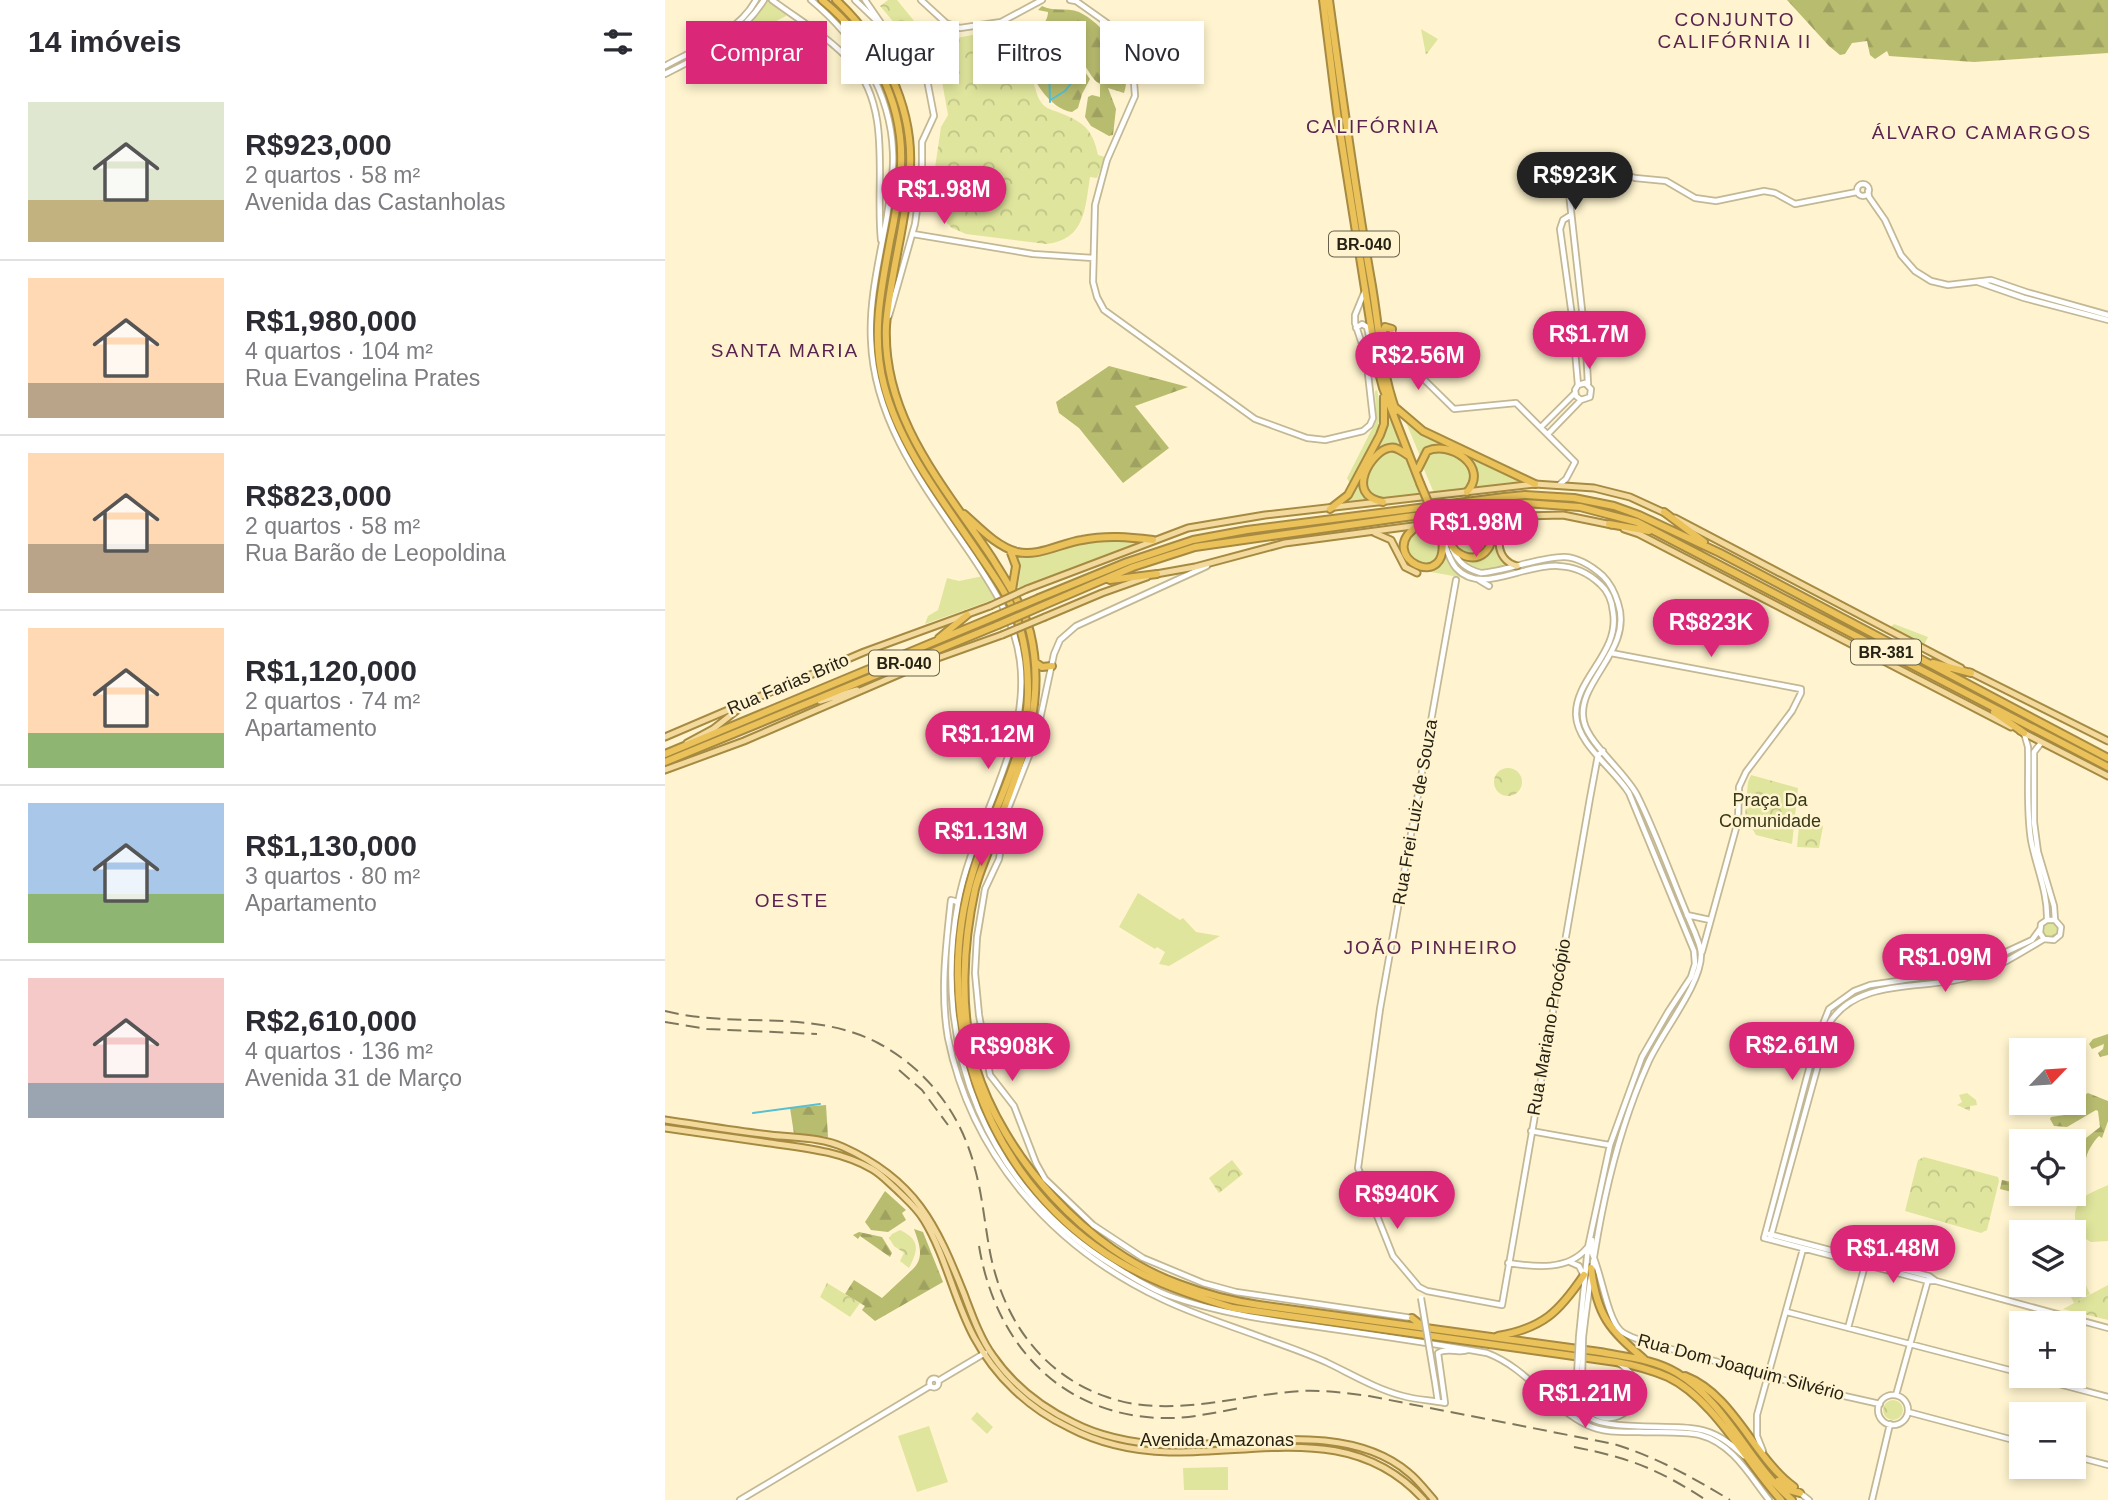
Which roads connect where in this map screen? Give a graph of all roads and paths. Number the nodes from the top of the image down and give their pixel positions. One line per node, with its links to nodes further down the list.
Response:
1 (761, 0): 16 (street); 17 (street)
2 (772, 0): 25 (street)
3 (811, 0): 25 (street)
4 (822, 0): 141 (highway)
5 (837, 0): 31 (highway)
6 (855, 0): 14 (street)
7 (865, 0): 15 (street)
8 (921, 0): 9 (street)
9 (1042, 0)
10 (1070, 0): 13 (street)
11 (1323, 0): 29 (highway, BR-040)
12 (1329, 0): 34 (highway, BR-040)
13 (1076, 1): 26 (street)
14 (877, 21)
15 (879, 21)
16 (665, 66)
17 (665, 74)
18 (929, 84): 24 (street)
19 (1857, 190): 20 (street); 20 (street); 21 (street)
20 (1867, 195): 30 (street)
21 (1571, 215): 22 (street); 23 (street)
22 (1561, 223): 23 (street); 28 (street)
23 (1573, 232): 27 (street)
24 (913, 234): 26 (street); 31 (street)
25 (881, 244): 101 (street)
26 (1093, 258): 32 (street)
27 (1578, 285): 28 (street); 36 (street)
28 (1567, 287): 35 (street)
29 (1365, 292): 32 (street); 37 (highway, BR-040)
30 (2108, 317)
31 (886, 326): 54 (highway)
32 (1356, 328): 37 (street)
33 (1392, 329): 34 (highway); 44 (street)
34 (1380, 344): 43 (highway, BR-040)
35 (1575, 346): 36 (street); 39 (street)
36 (1586, 346): 38 (street)
37 (1377, 365): 40 (highway, BR-040)
38 (1588, 384): 39 (street); 42 (street)
39 (1578, 385): 41 (street)
40 (1383, 388): 46 (highway, BR-040); 55 (highway)
41 (1575, 393): 42 (street); 44 (street)
42 (1581, 400): 45 (street)
43 (1395, 407): 47 (highway, BR-040); 50 (highway)
44 (1541, 427): 45 (street)
45 (1548, 433): 49 (street)
46 (1410, 457): 48 (highway, BR-040); 53 (highway)
47 (1418, 469): 48 (highway, BR-040); 51 (highway)
48 (1422, 482): 62 (highway, BR-040, bridge)
49 (1565, 483): 50 (main road, Rua Farias Brito); 56 (main road, Rua Farias Brito)
50 (1535, 484): 51 (main road, Rua Farias Brito)
51 (1467, 492): 53 (main road, Rua Farias Brito)
52 (1525, 499): 63 (highway, BR-381); 66 (highway, BR-381); 73 (highway, BR-040); 76 (highway, BR-040)
53 (1383, 502): 55 (main road, Rua Farias Brito)
54 (955, 506): 65 (highway); 75 (highway)
55 (1330, 509): 64 (main road, Rua Farias Brito)
56 (1664, 512): 66 (highway); 84 (main road, Rua Farias Brito)
57 (1509, 515): 58 (main road); 59 (main road); 68 (main road)
58 (1480, 517): 60 (main road); 62 (highway)
59 (1609, 524): 63 (highway); 89 (main road)
60 (1419, 525): 61 (main road); 62 (highway)
61 (1372, 532): 67 (main road); 69 (main road)
62 (1442, 533): 68 (street); 72 (street)
63 (1664, 536): 87 (highway, BR-381)
64 (1153, 540): 65 (highway); 77 (main road, Rua Farias Brito, bridge)
65 (1010, 550): 75 (highway)
66 (1720, 553): 81 (highway, BR-381)
67 (1218, 561): 70 (main road); 83 (street)
68 (1517, 566): 80 (street)
69 (1417, 573)
70 (1157, 574): 73 (highway); 85 (main road, bridge)
71 (1456, 580): 128 (street, Rua Frei Luiz de Souza)
72 (1478, 580): 74 (street); 94 (street)
73 (1088, 586): 76 (highway, BR-040)
74 (1489, 586)
75 (1012, 592): 82 (highway)
76 (1040, 602): 78 (highway, BR-040, bridge)
77 (967, 615): 79 (highway); 88 (main road, Rua Farias Brito)
78 (996, 621): 79 (highway, BR-040); 86 (highway, BR-040)
79 (931, 644): 86 (highway, BR-040)
80 (1611, 653): 94 (street); 104 (street)
81 (1919, 659): 84 (highway); 96 (highway, BR-381)
82 (1035, 662): 83 (highway); 132 (highway)
83 (1052, 666): 130 (street)
84 (1971, 673): 91 (main road, Rua Farias Brito)
85 (868, 687): 86 (main road); 99 (main road)
86 (805, 698): 93 (highway, BR-040); 97 (highway, BR-040)
87 (1976, 698): 89 (highway); 98 (highway, BR-381)
88 (748, 702): 90 (main road, Rua Farias Brito); 93 (main road)
89 (2024, 733): 92 (main road); 105 (street)
90 (665, 737)
91 (2108, 741)
92 (2041, 743): 100 (main road); 106 (street)
93 (683, 746): 95 (highway, BR-040)
94 (1601, 753): 102 (street); 103 (street); 112 (street, Rua Mariano Procópio)
95 (665, 754)
96 (2108, 758)
97 (665, 762)
98 (2108, 766)
99 (665, 770)
100 (2108, 776)
101 (958, 902): 138 (street); 149 (street)
102 (1680, 914): 103 (street); 113 (street)
103 (1687, 915): 104 (street); 109 (street)
104 (1710, 920): 109 (street)
105 (2047, 920): 106 (street); 107 (street)
106 (2055, 920): 108 (street)
107 (2040, 929): 108 (street); 116 (street)
108 (2044, 939): 116 (street)
109 (1701, 953): 114 (street)
110 (665, 1120): 139 (main road, Avenida Amazonas)
111 (665, 1128): 139 (main road, Avenida Amazonas)
112 (1531, 1131): 113 (street); 122 (street, Rua Mariano Procópio)
113 (1610, 1145): 114 (street); 115 (street)
114 (1616, 1147): 117 (street)
115 (1591, 1234): 118 (street); 120 (street)
116 (1768, 1236): 119 (street); 127 (street)
117 (1596, 1244): 120 (street); 126 (street, Rua Dom Joaquim Silvério)
118 (1588, 1247): 121 (street); 125 (street)
119 (1803, 1249): 123 (street); 129 (street)
120 (1594, 1255): 124 (street); 126 (street, Rua Dom Joaquim Silvério)
121 (1565, 1261): 122 (street); 125 (street)
122 (1508, 1263): 128 (street, Rua Mariano Procópio)
123 (1865, 1265): 127 (street); 133 (street)
124 (1591, 1268): 136 (street); 140 (highway)
125 (1584, 1275): 135 (highway); 136 (street)
126 (1600, 1275): 144 (street, Rua Dom Joaquim Silvério)
127 (1929, 1279): 134 (street); 137 (street)
128 (1419, 1287): 149 (street, bridge)
129 (1787, 1312): 133 (street); 144 (street)
130 (1412, 1318): 132 (highway)
131 (1435, 1321): 132 (highway)
132 (1425, 1327): 135 (highway)
133 (1849, 1328): 137 (street)
134 (2108, 1328)
135 (1491, 1337): 140 (highway)
136 (1581, 1337): 145 (street, bridge)
137 (1910, 1344): 142 (street); 147 (street)
138 (1469, 1349): 149 (street); 166 (street)
139 (987, 1353): 163 (street); 164 (main road, Avenida Amazonas); 165 (main road, Avenida Amazonas)
140 (1645, 1360): 143 (highway)
141 (1616, 1362): 145 (street); 157 (highway)
142 (2009, 1370)
143 (1677, 1373): 153 (highway); 157 (highway)
144 (1769, 1375): 150 (street, Rua Dom Joaquim Silvério); 152 (street)
145 (1579, 1378): 157 (street)
146 (2074, 1388): 148 (street)
147 (1896, 1395): 150 (street); 151 (street)
148 (2108, 1397)
149 (1438, 1402)
150 (1880, 1404): 154 (street)
151 (1908, 1412): 154 (street); 156 (street)
152 (1757, 1415): 155 (street); 161 (street)
153 (1734, 1419): 155 (highway); 157 (highway)
154 (1890, 1424): 170 (street)
155 (1745, 1433): 161 (highway)
156 (2009, 1439)
157 (1749, 1457): 160 (highway); 167 (highway)
158 (2086, 1459): 159 (street)
159 (2108, 1465)
160 (1767, 1474): 162 (highway); 168 (highway)
161 (1794, 1487): 162 (street)
162 (1800, 1493): 169 (street)
163 (740, 1500)
164 (1424, 1500)
165 (1434, 1500)
166 (1769, 1500)
167 (1781, 1500)
168 (1792, 1500)
169 (1809, 1500)
170 (1872, 1500)

